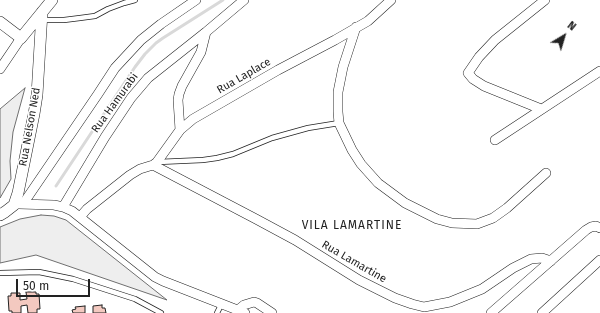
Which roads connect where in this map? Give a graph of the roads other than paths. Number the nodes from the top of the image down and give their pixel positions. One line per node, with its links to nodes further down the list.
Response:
1 (52, 0): 7 (street)
2 (135, 0): 7 (lane)
3 (196, 0): 21 (street, Rua Hamurabi)
4 (244, 0): 10 (street, Rua Hamurabi)
5 (392, 0): 9 (street, Rua Laplace)
6 (545, 0): 15 (street)
7 (42, 16): 11 (street); 12 (street, Rua Nelson Ned)
8 (0, 22): 11 (street)
9 (356, 27): 16 (street); 17 (street, Rua Laplace)
10 (206, 32): 17 (street); 22 (street, Rua Hamurabi)
11 (21, 38): 12 (street); 13 (street)
12 (40, 49): 21 (street, Rua Nelson Ned)
13 (0, 69)
14 (600, 71): 15 (street)
15 (541, 109): 18 (street)
16 (339, 122): 19 (lane); 20 (street)
17 (180, 130): 19 (street, Rua Laplace)
18 (494, 140)
19 (155, 163): 24 (street); 30 (street, Rua Lamartine)
20 (546, 173)
21 (18, 204): 22 (street); 23 (street)
22 (63, 207): 24 (street)
23 (0, 215)
24 (80, 217): 29 (street)
25 (600, 228): 27 (street)
26 (600, 260): 36 (street)
27 (551, 261): 30 (street, Rua Lamartine); 35 (street)
28 (0, 273): 32 (lane)
29 (222, 303): 31 (street); 33 (lane)
30 (426, 310)
31 (241, 311): 34 (street)
32 (161, 313)
33 (217, 313)
34 (272, 313)
35 (491, 313)
36 (542, 313)

